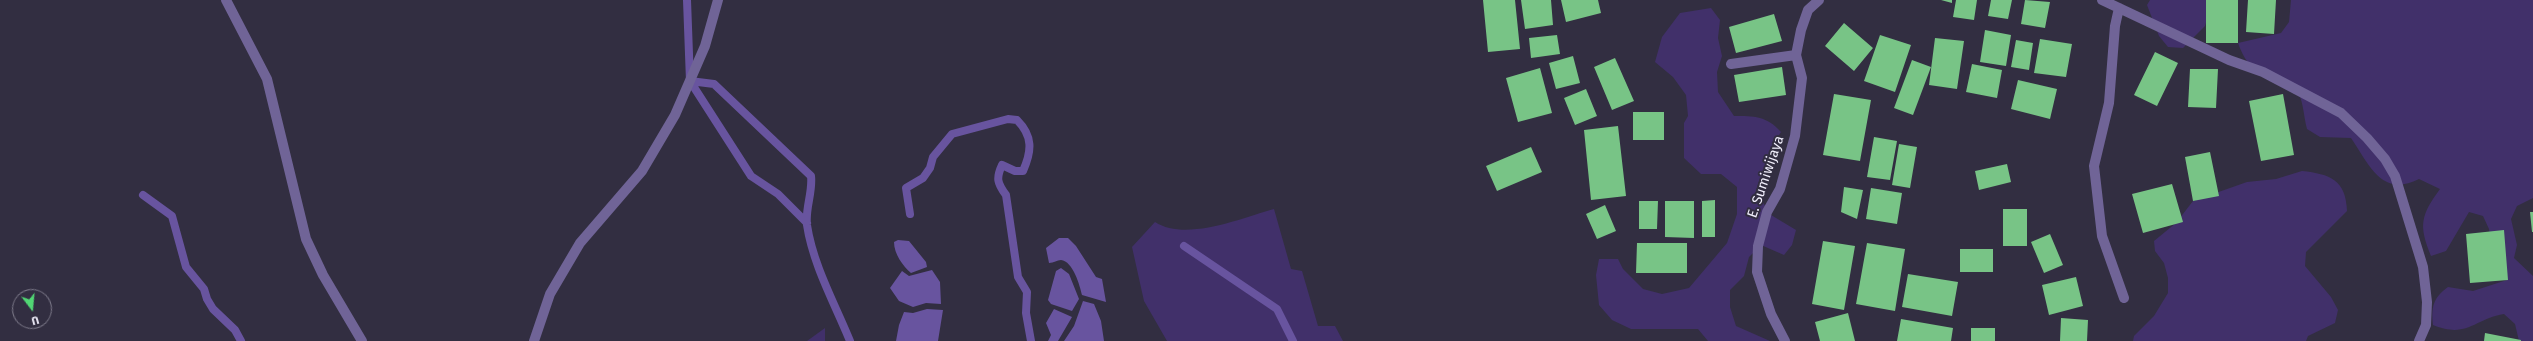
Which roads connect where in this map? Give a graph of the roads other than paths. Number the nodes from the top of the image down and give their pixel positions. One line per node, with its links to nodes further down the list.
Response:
1 (226, 0): 9 (street)
2 (718, 0): 10 (street)
3 (1819, 0): 6 (street, E. Sumiwijaya)
4 (2102, 0): 5 (street)
5 (2119, 8): 8 (street); 12 (street)
6 (1796, 55): 7 (street); 11 (street, E. Sumiwijaya)
7 (1731, 64)
8 (2124, 298)
9 (362, 341)
10 (534, 341)
11 (1785, 341)
12 (2419, 341)

